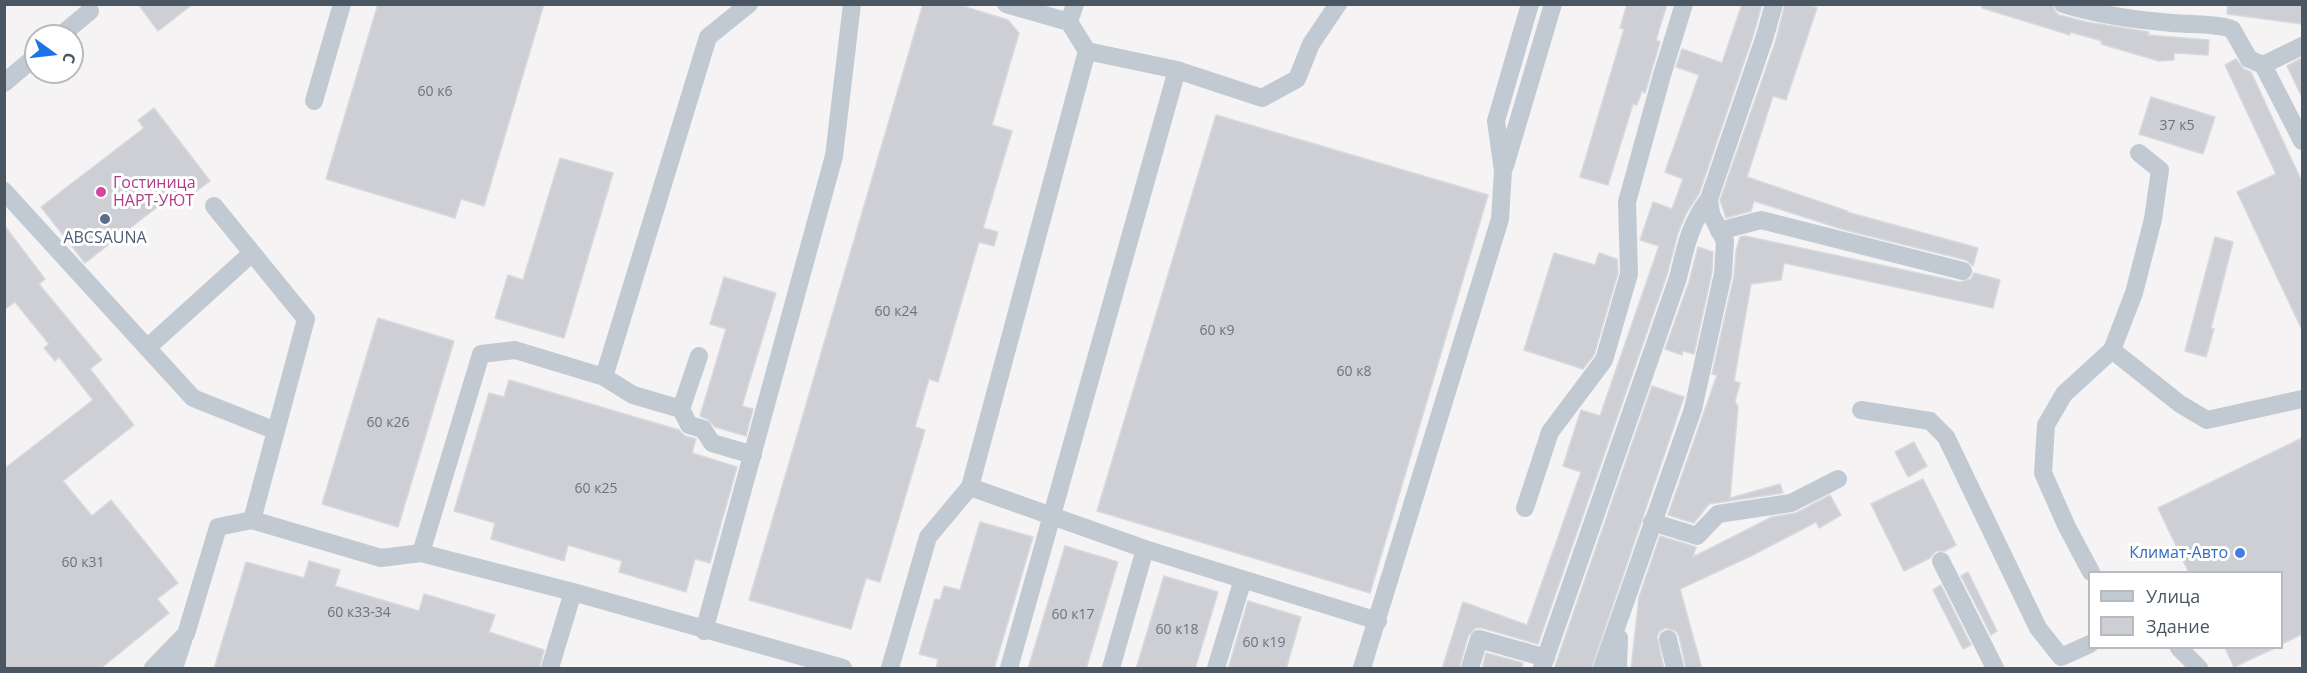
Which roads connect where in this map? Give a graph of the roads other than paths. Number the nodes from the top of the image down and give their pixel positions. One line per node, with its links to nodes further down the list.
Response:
1 (342, 4): 20 (lane)
2 (749, 4): 33 (lane)
3 (852, 4): 38 (lane)
4 (1006, 4): 12 (lane)
5 (1338, 4): 18 (lane)
6 (1530, 4): 23 (lane)
7 (1553, 4): 23 (lane)
8 (1684, 4): 41 (lane)
9 (1774, 4): 25 (lane)
10 (2063, 4): 16 (lane)
11 (90, 10): 13 (lane)
12 (1072, 13): 15 (lane)
13 (74, 24)
14 (2302, 46): 16 (lane)
15 (1088, 51): 18 (lane); 40 (lane)
16 (2263, 65): 21 (lane)
17 (24, 66): 19 (lane)
18 (1177, 70): 42 (lane)
19 (4, 83)
20 (314, 101)
21 (2302, 141)
22 (2139, 153): 31 (lane)
23 (1503, 171): 52 (lane)
24 (4, 191): 30 (lane)
25 (1709, 198): 27 (lane); 58 (lane)
26 (214, 206): 28 (lane)
27 (1719, 231): 29 (lane); 44 (lane)
28 (252, 253): 30 (lane); 37 (lane)
29 (1963, 271)
30 (147, 348): 37 (lane)
31 (2112, 350): 34 (lane); 48 (lane)
32 (699, 356): 35 (lane)
33 (604, 377): 35 (lane); 46 (lane)
34 (2302, 399)
35 (681, 409): 38 (lane)
36 (1861, 410): 59 (lane)
37 (276, 431): 43 (lane)
38 (753, 455): 53 (lane)
39 (1838, 479): 44 (lane)
40 (970, 487): 42 (lane); 64 (lane)
41 (1525, 508)
42 (1053, 516): 45 (lane); 65 (lane)
43 (252, 520): 46 (lane); 54 (lane)
44 (1652, 522): 51 (lane)
45 (1145, 549): 49 (lane); 66 (lane)
46 (421, 553): 50 (lane)
47 (1941, 561): 73 (lane)
48 (2090, 571)
49 (1243, 579): 52 (lane); 67 (lane)
50 (573, 592): 53 (lane); 62 (lane)
51 (1620, 615): 70 (lane); 71 (lane)
52 (1378, 621): 68 (lane)
53 (704, 631): 63 (lane)
54 (186, 634): 60 (lane); 61 (lane)
55 (1668, 639): 72 (lane)
56 (2088, 645): 59 (lane)
57 (2180, 649): 74 (lane)
58 (1544, 663): 69 (lane)
59 (2055, 663)
60 (153, 669)
61 (174, 669)
62 (550, 669)
63 (843, 669)
64 (890, 669)
65 (1009, 669)
66 (1111, 669)
67 (1216, 669)
68 (1362, 669)
69 (1470, 669)
70 (1602, 669)
71 (1618, 669)
72 (1675, 669)
73 (1995, 669)
74 (2199, 669)

